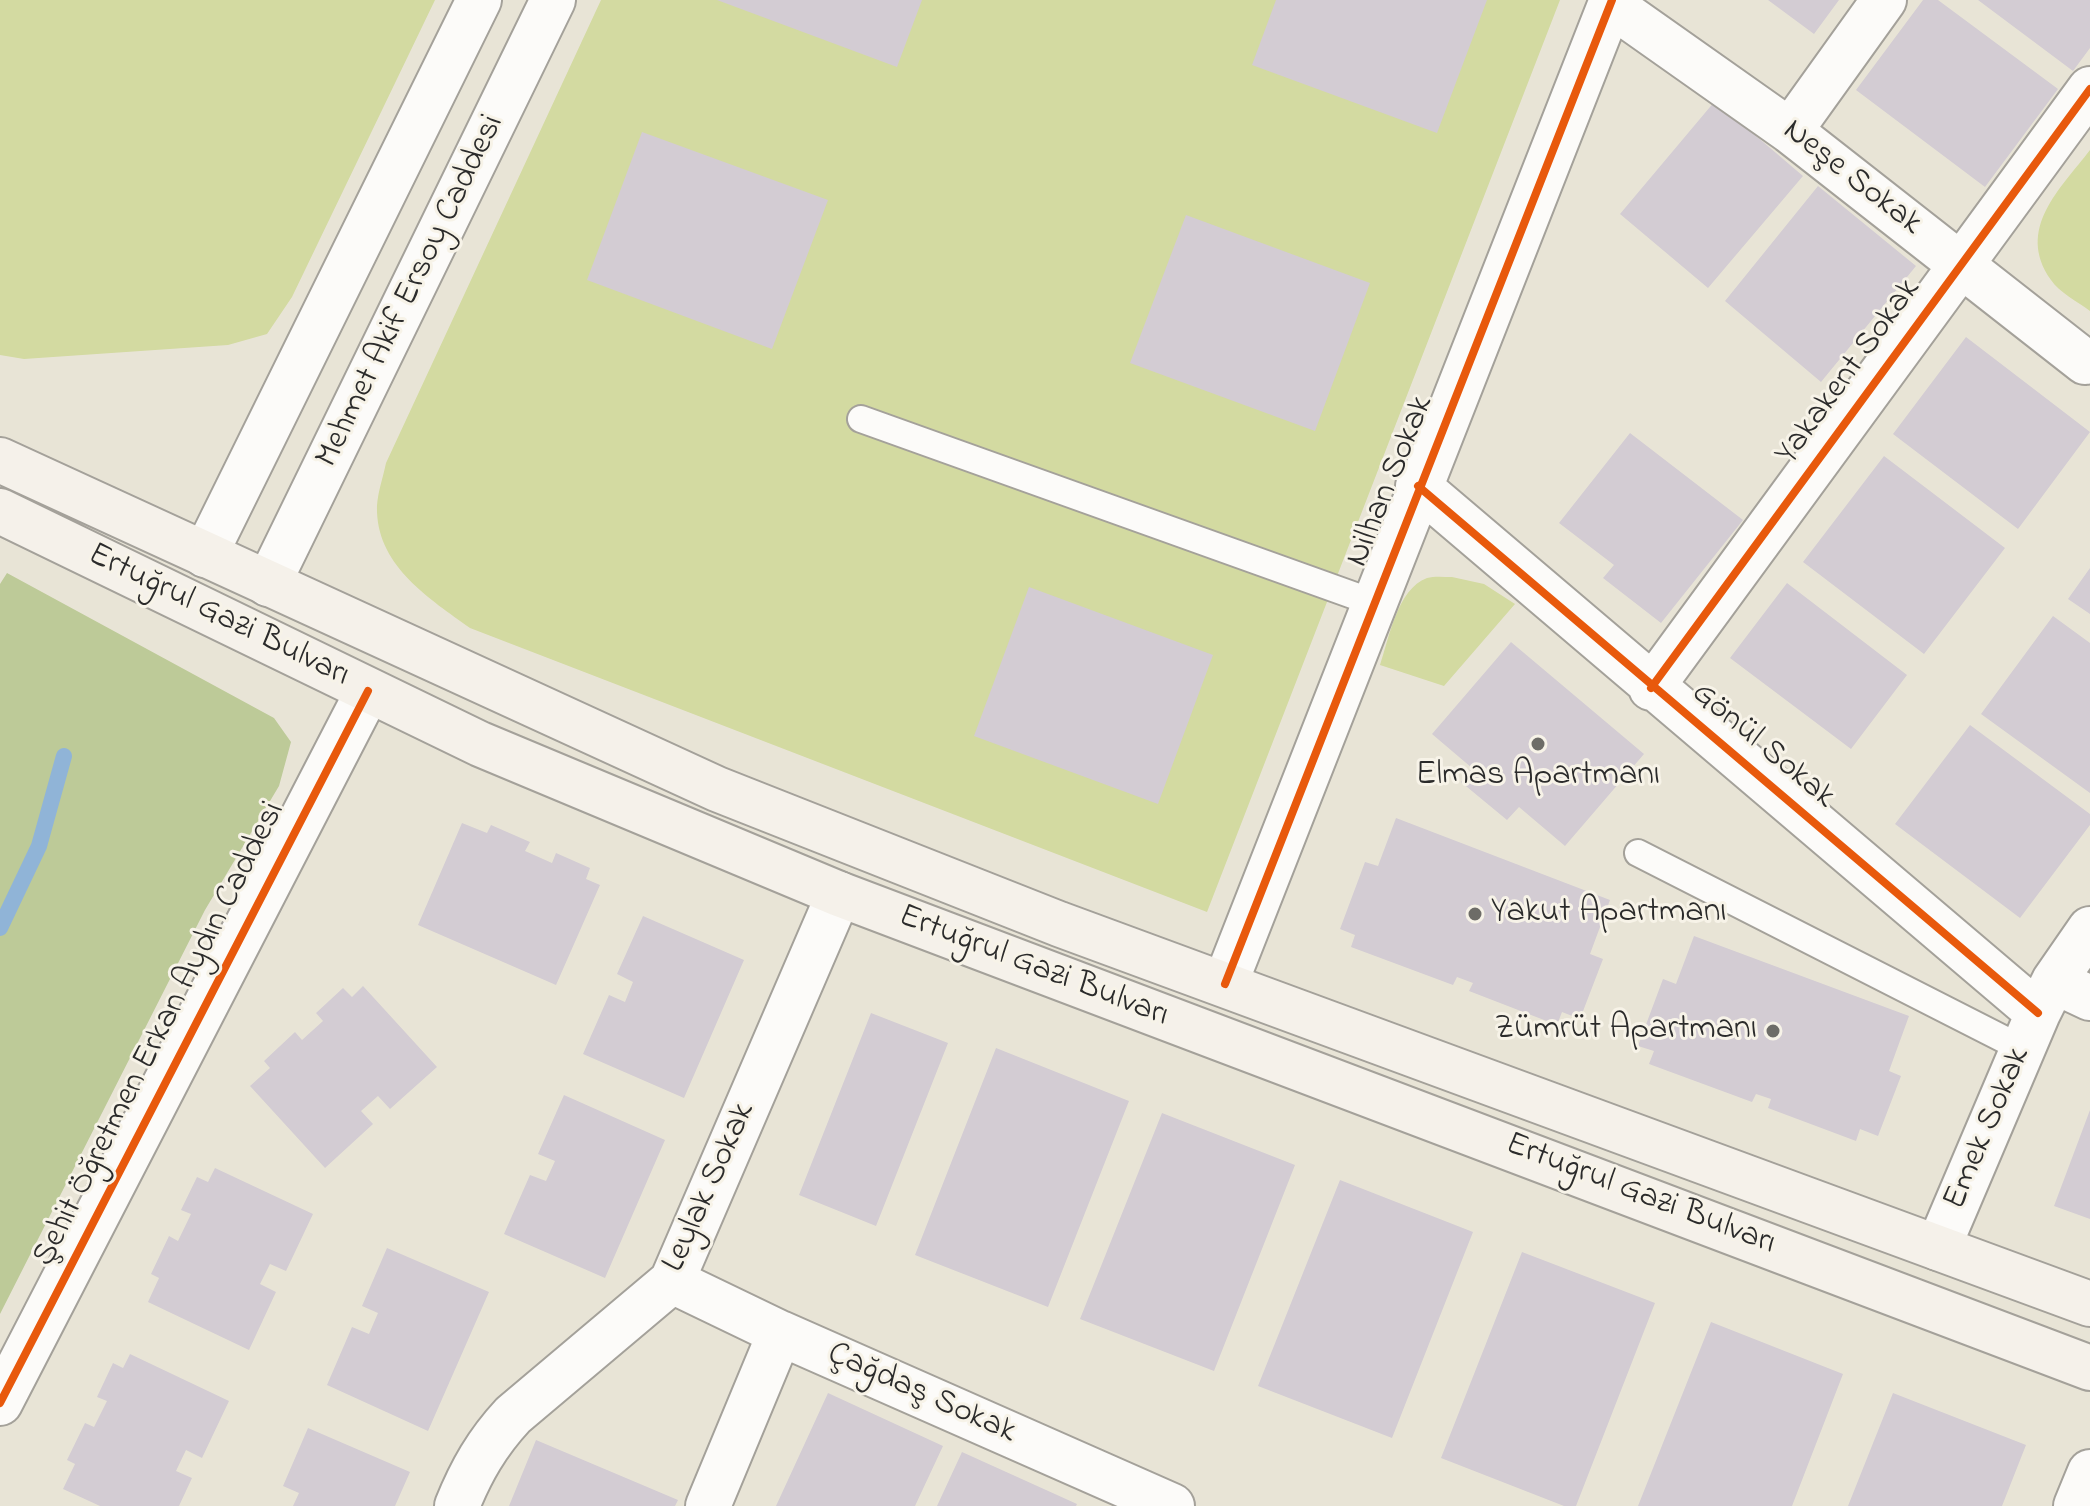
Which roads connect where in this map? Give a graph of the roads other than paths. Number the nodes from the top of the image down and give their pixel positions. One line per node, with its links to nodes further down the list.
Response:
1 (479, 0): 13 (street, Mehmet Akif Ersoy Caddesi)
2 (553, 0): 14 (street, Mehmet Akif Ersoy Caddesi)
3 (1884, 0): 6 (street)
4 (1611, 2): 6 (street, Neşe Sokak); 11 (street, Nilhan Sokak)
5 (2090, 89): 7 (street, Yakakent Sokak)
6 (1790, 131): 7 (street, Neşe Sokak)
7 (1961, 265): 8 (street, Neşe Sokak); 16 (street, Yakakent Sokak)
8 (2085, 362)
9 (861, 419): 15 (lane)
10 (0, 460): 13 (main road, Ertuğrul Gazi Bulvarı)
11 (1418, 486): 15 (street, Nilhan Sokak); 16 (street, Gönül Sokak)
12 (0, 511): 17 (main road, Ertuğrul Gazi Bulvarı)
13 (205, 555): 14 (main road, Ertuğrul Gazi Bulvarı)
14 (268, 584): 21 (main road, Ertuğrul Gazi Bulvarı)
15 (1372, 602): 21 (street, Nilhan Sokak)
16 (1651, 688): 22 (street, Gönül Sokak)
17 (368, 691): 19 (main road, Ertuğrul Gazi Bulvarı); 28 (street, Şehit Öğretmen Erkan Aydın Caddesi)
18 (1638, 853): 22 (lane)
19 (839, 894): 24 (street, Leylak Sokak); 27 (main road, Ertuğrul Gazi Bulvarı)
20 (2090, 929): 22 (street, Emek Sokak)
21 (1225, 984): 23 (main road, Ertuğrul Gazi Bulvarı)
22 (2051, 1010): 23 (street, Emek Sokak)
23 (1938, 1248): 25 (main road, Ertuğrul Gazi Bulvarı)
24 (672, 1281): 26 (street, Çağdaş Sokak); 30 (street, Leylak Sokak)
25 (2090, 1304)
26 (780, 1333): 31 (street); 32 (street, Çağdaş Sokak)
27 (2090, 1368)
28 (0, 1403)
29 (2090, 1472): 33 (street)
30 (457, 1506)
31 (708, 1506)
32 (1172, 1506)
33 (2076, 1506)

